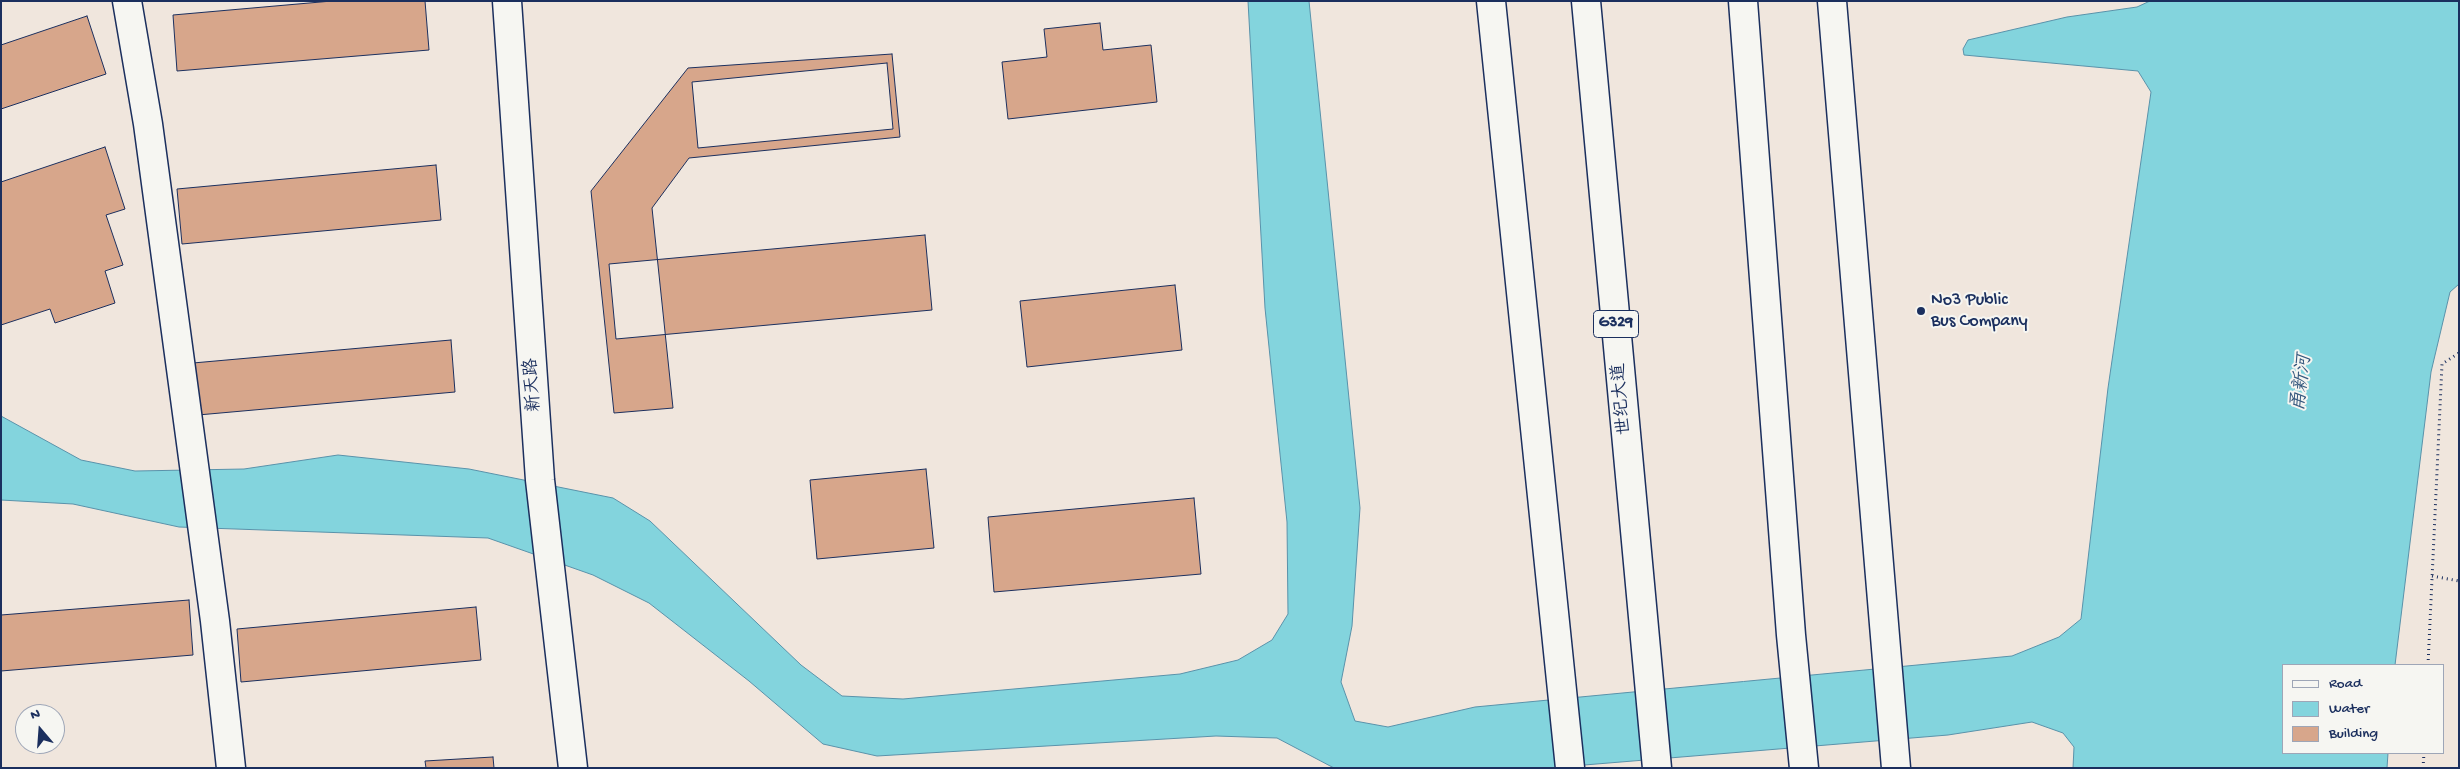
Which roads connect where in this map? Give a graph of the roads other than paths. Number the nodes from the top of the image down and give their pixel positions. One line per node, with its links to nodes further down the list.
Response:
1 (127, 1): 8 (main road)
2 (507, 1): 9 (main road, 新天路)
3 (1491, 1): 10 (main road)
4 (1586, 1): 11 (main road, 世纪大道 / G329)
5 (1743, 1): 12 (main road)
6 (1832, 1): 7 (main road)
7 (1895, 761)
8 (231, 768)
9 (573, 768)
10 (1570, 768)
11 (1657, 768)
12 (1804, 768)

